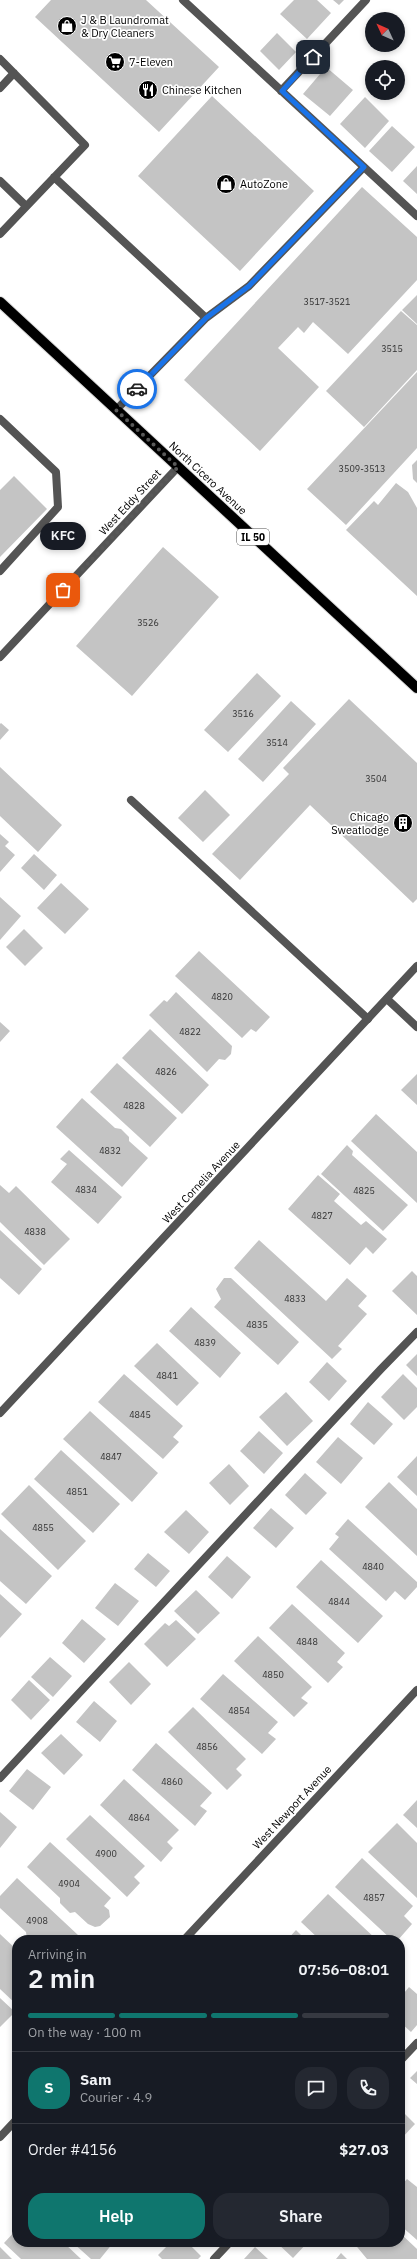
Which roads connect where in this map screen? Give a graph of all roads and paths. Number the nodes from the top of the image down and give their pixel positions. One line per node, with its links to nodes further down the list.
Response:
1 (183, 0): 6 (street)
2 (366, 0): 6 (street)
3 (0, 59): 4 (street)
4 (14, 73): 5 (street); 8 (street)
5 (0, 88)
6 (282, 91): 7 (street)
7 (364, 167): 11 (street); 14 (street)
8 (54, 177): 10 (street); 14 (street)
9 (0, 181): 10 (street)
10 (26, 206): 12 (street)
11 (417, 216)
12 (0, 234)
13 (0, 302): 15 (main road, North Cicero Avenue / IL 50)
14 (206, 318): 15 (street)
15 (116, 410): 17 (main road, North Cicero Avenue / IL 50)
16 (0, 419): 18 (street)
17 (178, 467): 19 (street, West Eddy Street); 20 (main road, North Cicero Avenue / IL 50)
18 (0, 571)
19 (0, 657)
20 (416, 685)
21 (131, 800): 24 (street)
22 (417, 966): 23 (street, West Cornelia Avenue)
23 (387, 999): 24 (street, West Cornelia Avenue); 25 (street)
24 (368, 1019): 27 (street, West Cornelia Avenue)
25 (417, 1026)
26 (417, 1332): 29 (street)
27 (0, 1413)
28 (417, 1690): 30 (street, West Newport Avenue)
29 (0, 1778)
30 (189, 1935)
31 (417, 2043): 32 (street)
32 (405, 2056)
33 (12, 2124): 34 (street)
34 (0, 2137)
35 (225, 2247): 36 (street)
36 (214, 2259)

